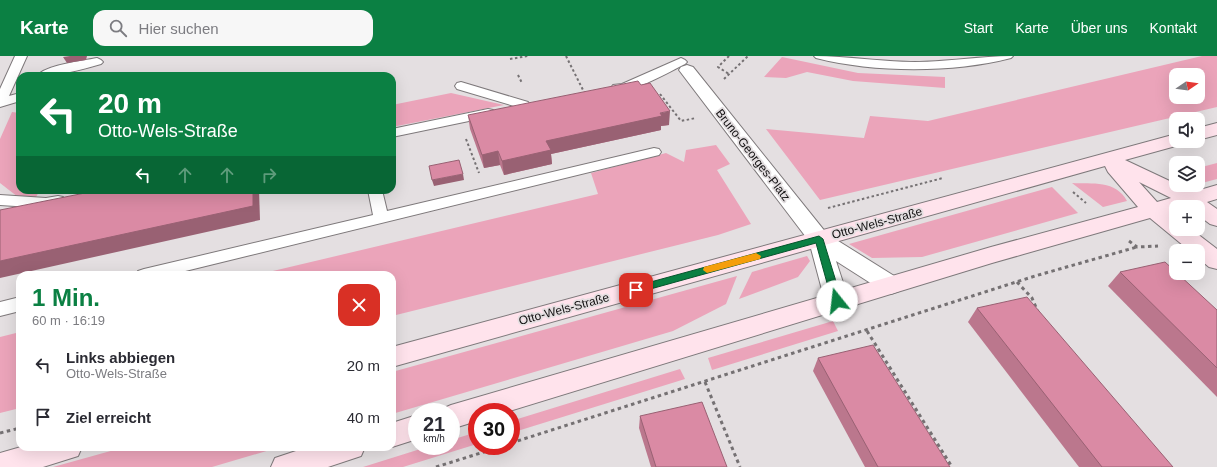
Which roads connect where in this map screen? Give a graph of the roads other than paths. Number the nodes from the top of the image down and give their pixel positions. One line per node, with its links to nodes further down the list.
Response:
1 (21, 56): 10 (lane)
2 (820, 56): 3 (lane)
3 (1007, 56)
4 (97, 62): 6 (lane)
5 (682, 63): 8 (lane); 27 (street, Bruno-Georges-Platz)
6 (52, 72)
7 (461, 86): 12 (lane)
8 (585, 94)
9 (16, 99): 10 (lane)
10 (0, 102)
11 (1217, 129): 13 (main road)
12 (396, 132)
13 (1205, 132)
14 (1169, 142): 16 (main road, Otto-Wels-Straße)
15 (654, 152): 23 (lane)
16 (1107, 160): 20 (main road); 22 (main road); 27 (main road, Otto-Wels-Straße)
17 (1217, 192): 20 (main road)
18 (376, 194): 23 (lane)
19 (74, 198): 21 (lane)
20 (1190, 199): 22 (main road); 24 (main road)
21 (0, 200)
22 (1152, 209): 25 (main road); 30 (main road)
23 (381, 219): 29 (lane)
24 (1217, 219)
25 (1169, 223)
26 (1185, 236): 28 (main road)
27 (819, 239): 30 (street, Bruno-Georges-Platz); 31 (street, Bruno-Georges-Platz); 34 (main road, Otto-Wels-Straße)
28 (1217, 261)
29 (161, 271)
30 (891, 285): 31 (main road)
31 (837, 301): 35 (main road)
32 (16, 305): 33 (lane)
33 (0, 309)
34 (396, 356)
35 (460, 414)
36 (408, 430): 37 (main road)
37 (396, 434)
38 (54, 451): 40 (main road)
39 (338, 451): 41 (main road)
40 (0, 466)
41 (285, 467)

